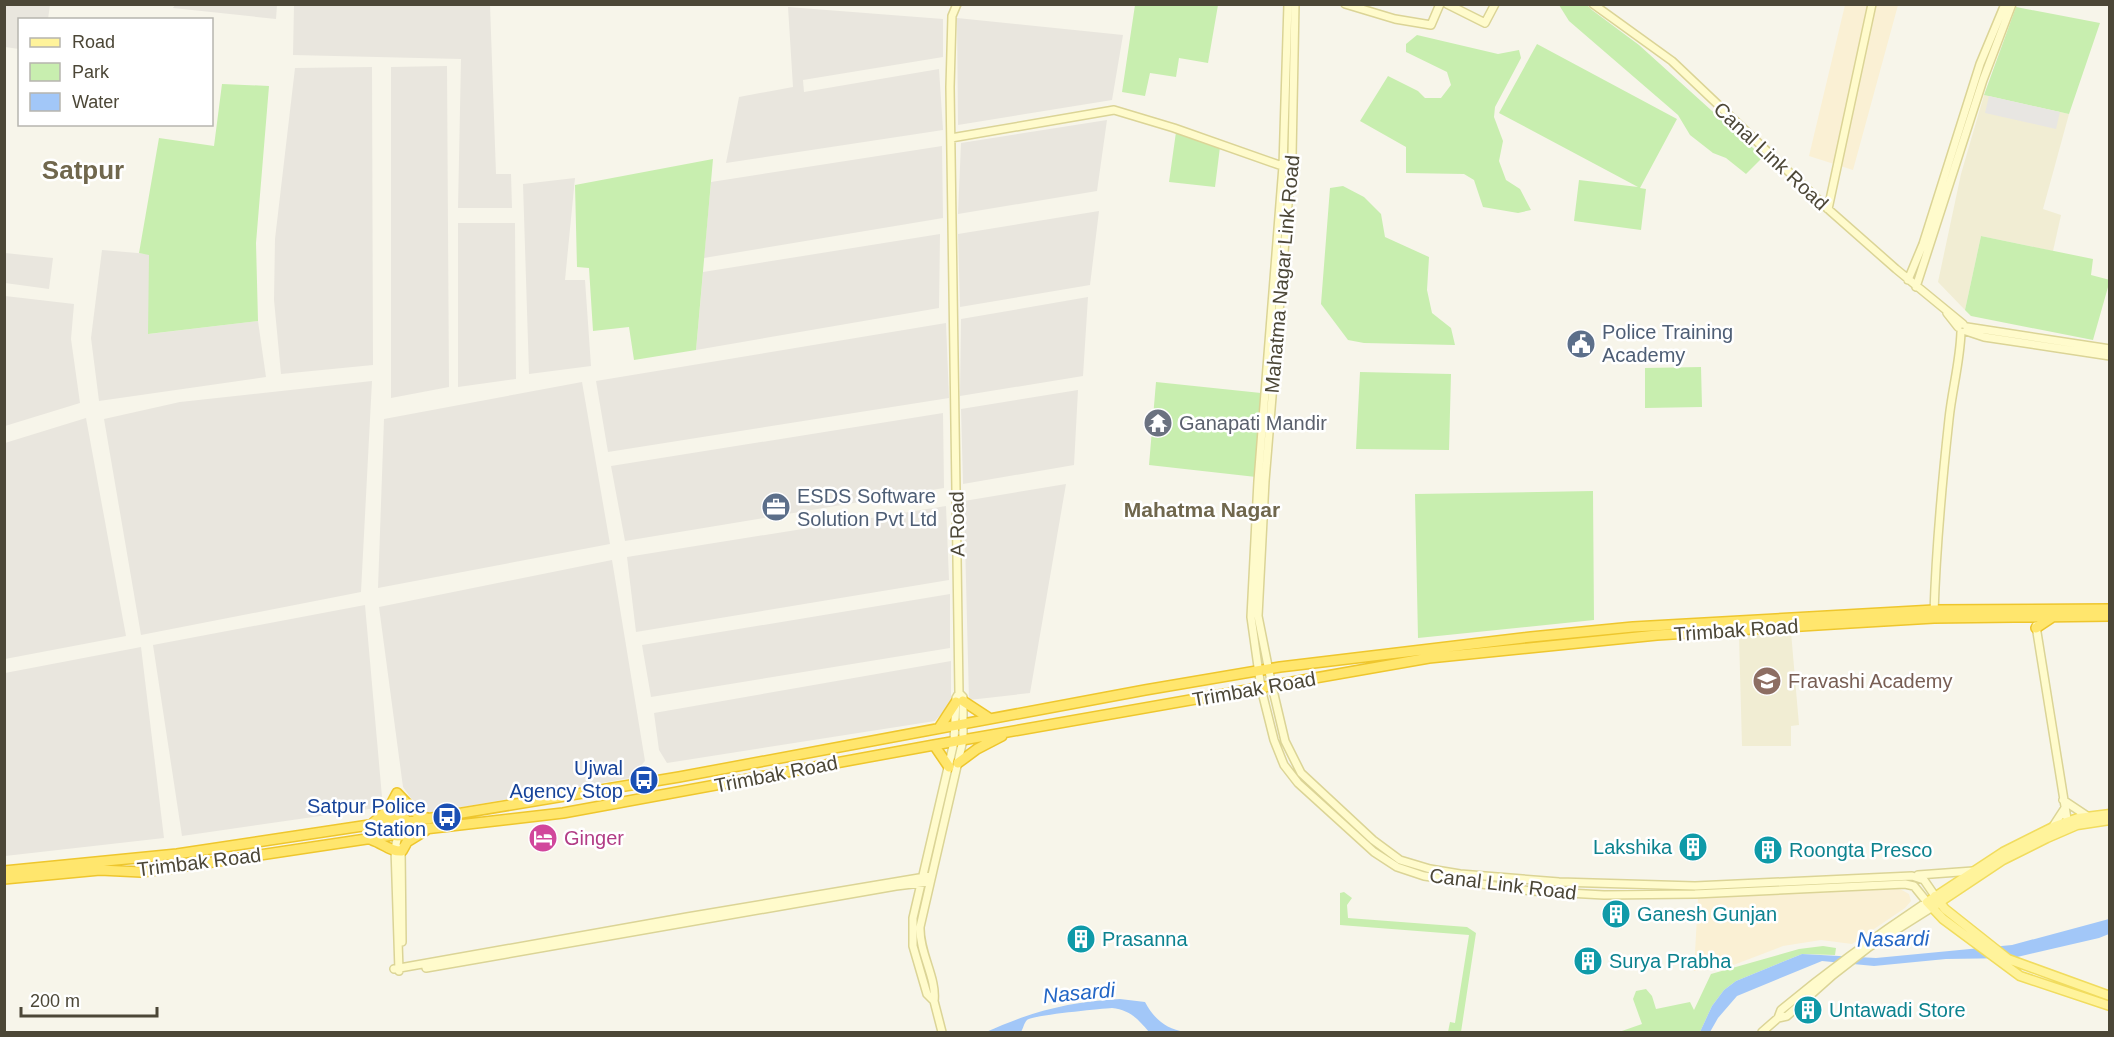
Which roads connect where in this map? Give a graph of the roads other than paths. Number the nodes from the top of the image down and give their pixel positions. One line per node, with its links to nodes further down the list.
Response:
1 (957, 4): 12 (street, A Road)
2 (1288, 4): 13 (street, Mahatma Nagar Link Road)
3 (1295, 4): 14 (street, Mahatma Nagar Link Road)
4 (1345, 4): 5 (street)
5 (1440, 4)
6 (1447, 4): 7 (street)
7 (1495, 4)
8 (1593, 4): 15 (street, Canal Link Road)
9 (1872, 4): 15 (street)
10 (2005, 4): 16 (street)
11 (2012, 4): 17 (street)
12 (951, 138): 13 (street); 36 (street, A Road)
13 (1283, 166): 14 (street); 27 (street, Mahatma Nagar Link Road)
14 (1291, 170): 28 (street, Mahatma Nagar Link Road)
15 (1828, 209): 16 (street, Canal Link Road)
16 (1908, 280): 17 (street, Canal Link Road)
17 (1916, 287): 18 (street, Canal Link Road)
18 (1963, 328): 19 (street); 20 (street); 23 (street)
19 (2109, 349)
20 (2109, 356)
21 (2109, 609): 22 (highway, Trimbak Road)
22 (2037, 612): 23 (highway, Trimbak Road); 24 (highway, Trimbak Road); 26 (street)
23 (1934, 614): 29 (highway, Trimbak Road); 32 (highway, Trimbak Road)
24 (2054, 616): 25 (highway, Trimbak Road); 26 (highway)
25 (2109, 616)
26 (2036, 628): 45 (street)
27 (1257, 653): 30 (street, Mahatma Nagar Link Road); 31 (street)
28 (1265, 654): 29 (street); 30 (street, Mahatma Nagar Link Road)
29 (1280, 668): 30 (highway, Trimbak Road)
30 (1264, 670): 31 (highway, Trimbak Road); 33 (street, Mahatma Nagar Link Road)
31 (1248, 673): 38 (highway, Trimbak Road)
32 (1283, 684): 33 (highway, Trimbak Road); 35 (street)
33 (1267, 687): 34 (highway, Trimbak Road); 35 (street, Canal Link Road); 37 (street, Canal Link Road)
34 (1250, 690): 37 (street); 41 (highway, Trimbak Road)
35 (1275, 697): 61 (street, Canal Link Road)
36 (960, 699): 38 (highway); 39 (street, A Road); 40 (highway)
37 (1264, 699): 66 (street, Canal Link Road)
38 (989, 718): 39 (highway, Trimbak Road)
39 (960, 724): 40 (highway, Trimbak Road); 42 (street)
40 (939, 728): 49 (highway, Trimbak Road)
41 (1012, 731): 42 (highway, Trimbak Road); 44 (highway)
42 (958, 741): 43 (highway, Trimbak Road); 44 (street)
43 (934, 745): 44 (highway); 55 (highway, Trimbak Road)
44 (953, 765): 63 (street)
45 (2064, 800): 46 (street); 48 (street)
46 (2065, 808): 53 (street); 54 (street)
47 (2109, 814): 48 (main road)
48 (2087, 816): 53 (main road)
49 (429, 819): 52 (highway); 56 (highway, Trimbak Road)
50 (2109, 820): 53 (main road)
51 (389, 822): 52 (highway, Trimbak Road); 56 (highway); 56 (highway, Trimbak Road)
52 (371, 824): 59 (highway, Trimbak Road)
53 (2068, 824): 54 (main road); 64 (main road)
54 (2052, 828): 60 (main road)
55 (427, 830): 56 (highway, Trimbak Road); 58 (highway)
56 (402, 831): 57 (highway, Trimbak Road); 58 (street)
57 (366, 838): 58 (highway); 62 (highway, Trimbak Road)
58 (398, 851): 63 (street)
59 (4, 872)
60 (1973, 872): 61 (street); 65 (main road)
61 (1912, 876): 65 (street, Canal Link Road)
62 (4, 879)
63 (926, 879): 73 (street)
64 (1962, 888): 65 (main road); 67 (main road)
65 (1938, 899): 66 (main road); 67 (main road, Canal Link Road)
66 (1929, 905): 68 (main road, Canal Link Road); 72 (street); 72 (street)
67 (1954, 917): 68 (main road, Canal Link Road)
68 (1980, 943): 69 (main road, Canal Link Road)
69 (2004, 961): 70 (main road, Canal Link Road); 71 (main road, Canal Link Road)
70 (2109, 996)
71 (2109, 1006)
72 (1778, 1018): 74 (street)
73 (942, 1032)
74 (1762, 1032)

